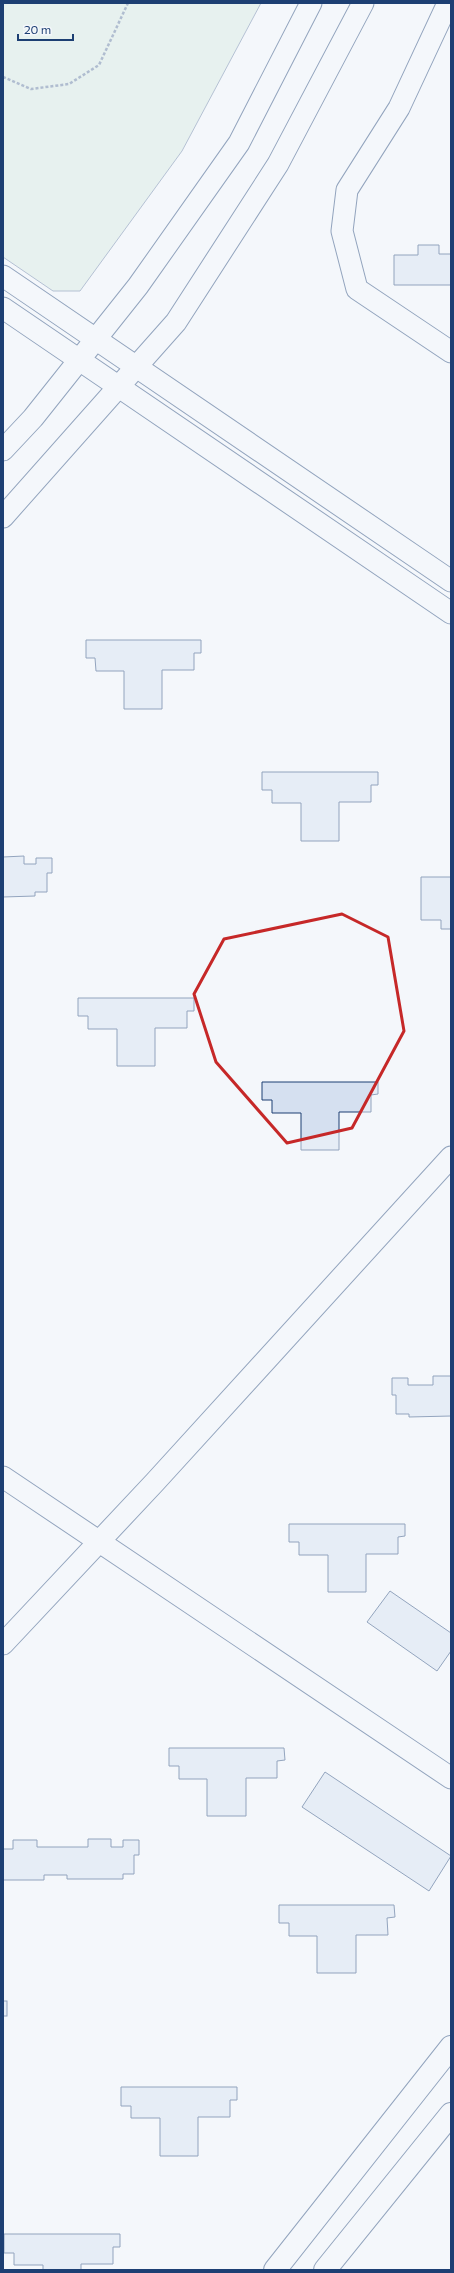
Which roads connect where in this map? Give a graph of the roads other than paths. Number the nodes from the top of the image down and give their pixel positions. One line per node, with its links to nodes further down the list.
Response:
1 (311, 3): 6 (street)
2 (363, 3): 9 (street)
3 (448, 3): 7 (street)
4 (3, 276): 6 (street)
5 (3, 308): 8 (street)
6 (95, 339): 8 (street); 9 (street)
7 (451, 352)
8 (78, 360): 10 (street); 11 (street)
9 (136, 368): 10 (street); 13 (street)
10 (118, 388): 12 (street); 14 (street)
11 (3, 450)
12 (3, 517)
13 (451, 581)
14 (451, 613)
15 (451, 1157): 17 (street)
16 (3, 1477): 17 (street)
17 (99, 1542): 18 (street); 19 (street)
18 (3, 1644)
19 (451, 1778)
20 (451, 2047): 22 (main road)
21 (451, 2114): 23 (main road)
22 (275, 2270)
23 (325, 2270)

